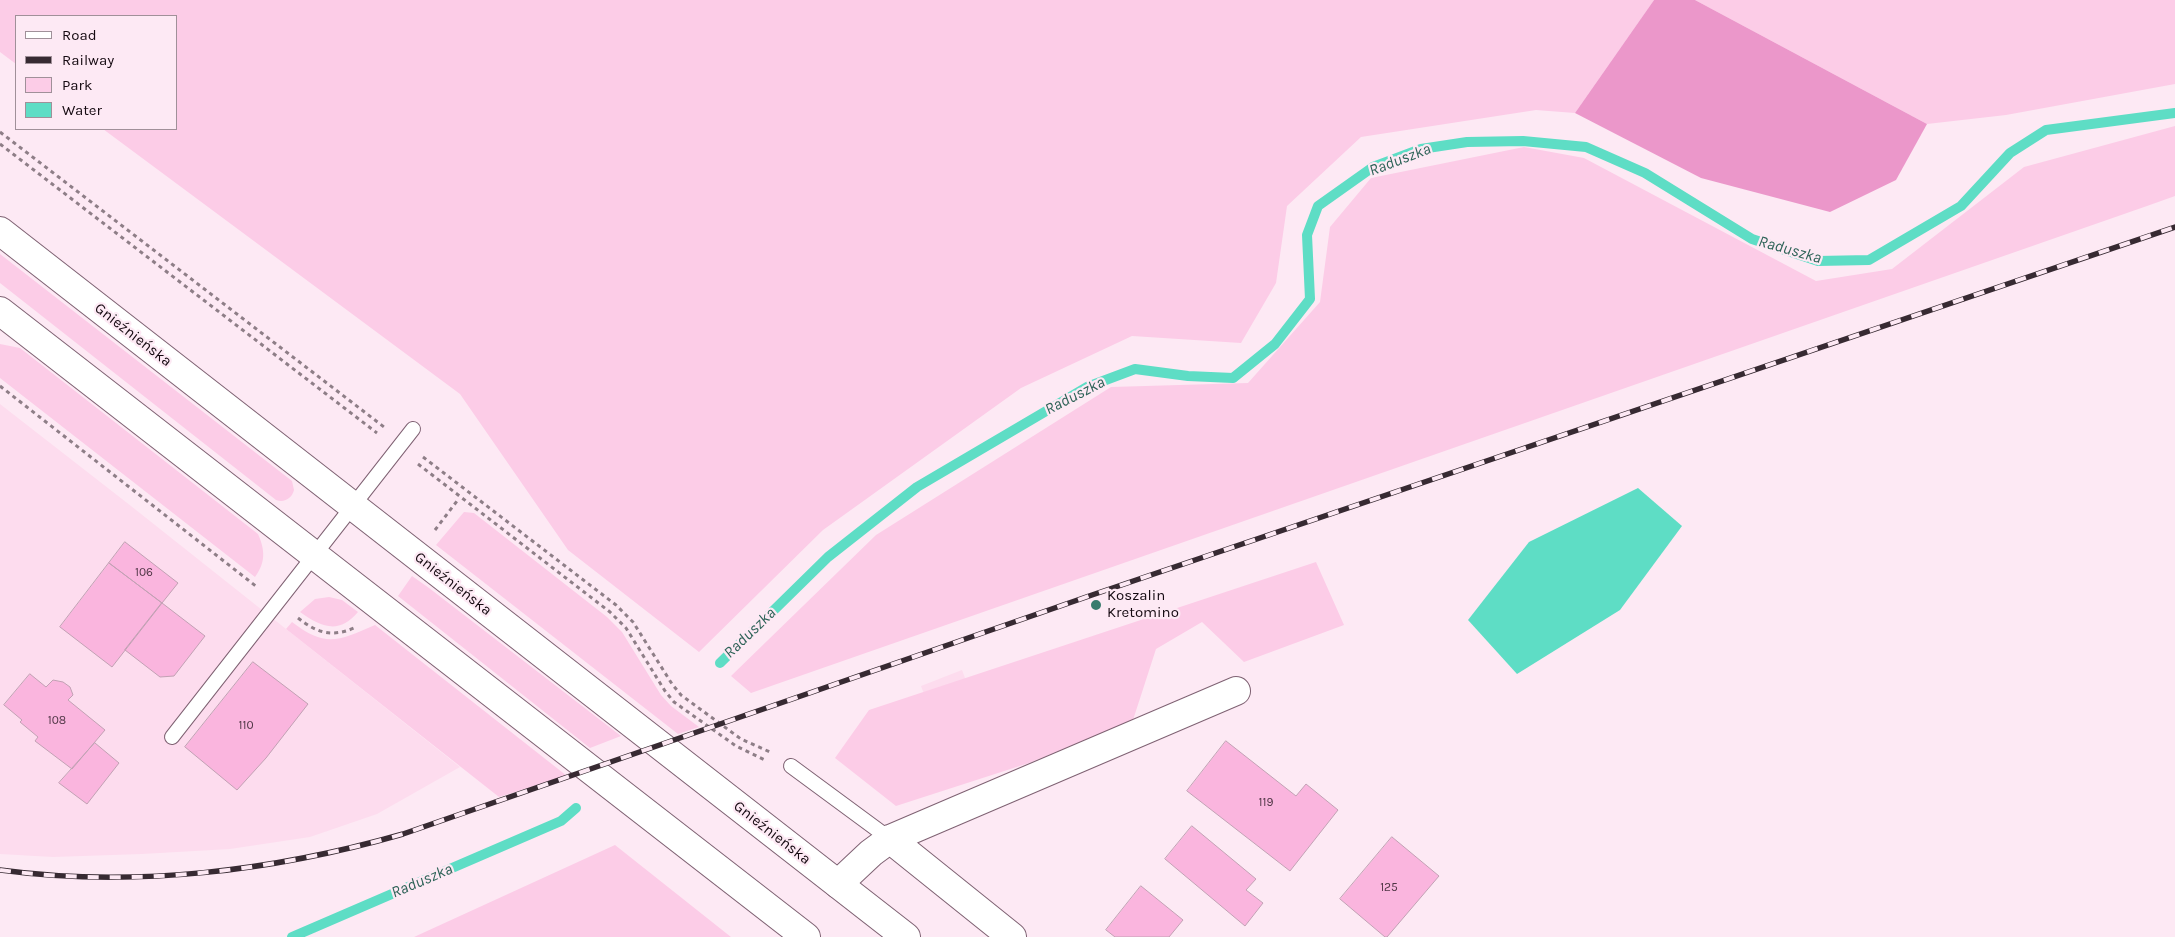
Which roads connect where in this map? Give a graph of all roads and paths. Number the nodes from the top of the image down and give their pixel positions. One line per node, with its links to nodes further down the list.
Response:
1 (0, 231): 6 (main road, Gnieźnieńska)
2 (0, 311): 8 (main road)
3 (0, 386): 9 (path)
4 (413, 429): 6 (lane)
5 (457, 501): 7 (path)
6 (353, 506): 8 (lane); 15 (main road, Gnieźnieńska)
7 (434, 531)
8 (314, 556): 9 (lane); 16 (main road)
9 (278, 602): 10 (path); 12 (lane)
10 (355, 627)
11 (1236, 691): 14 (main road)
12 (172, 737)
13 (791, 766): 14 (lane)
14 (890, 840): 15 (main road); 18 (main road)
15 (838, 884): 17 (main road, Gnieźnieńska)
16 (806, 937)
17 (906, 937)
18 (1012, 937)

